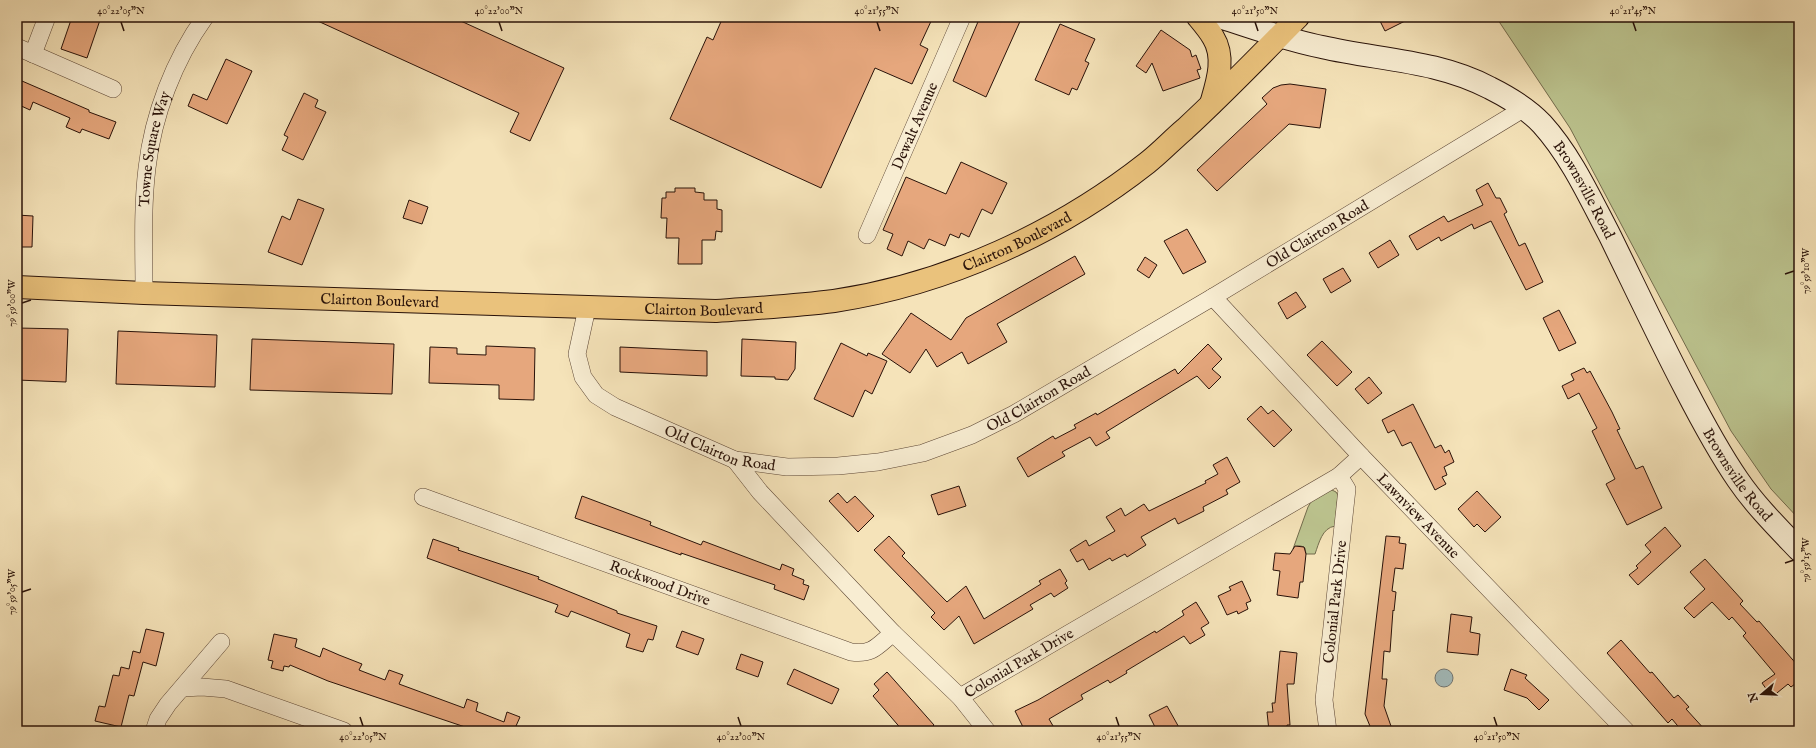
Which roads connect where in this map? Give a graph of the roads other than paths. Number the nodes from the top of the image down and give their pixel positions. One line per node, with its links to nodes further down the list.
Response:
1 (47, 17): 9 (street)
2 (205, 17): 15 (street, Towne Square Way)
3 (962, 17): 13 (street, Dewalt Avenue)
4 (1198, 17): 11 (highway)
5 (1220, 17): 7 (main road, Brownsville Road)
6 (1298, 17): 7 (highway, Clairton Boulevard)
7 (1279, 36): 11 (highway, Clairton Boulevard); 12 (main road, Brownsville Road)
8 (17, 47): 9 (street)
9 (33, 54): 10 (street)
10 (113, 89)
11 (1211, 104): 17 (highway, Clairton Boulevard)
12 (1523, 109): 16 (street, Old Clairton Road); 22 (main road, Brownsville Road)
13 (867, 235)
14 (17, 287): 15 (highway, Clairton Boulevard)
15 (144, 293): 17 (highway, Clairton Boulevard)
16 (1213, 297): 18 (street, Lawnview Avenue); 19 (street, Old Clairton Road)
17 (587, 308): 19 (street, Old Clairton Road)
18 (1361, 456): 20 (street, Colonial Park Drive); 31 (street, Lawnview Avenue)
19 (735, 460): 23 (street, Colonial Park Drive)
20 (1339, 476): 26 (street, Colonial Park Drive); 30 (street, Colonial Park Drive)
21 (423, 497): 23 (street, Rockwood Drive)
22 (1799, 550)
23 (893, 633): 26 (street, Colonial Park Drive)
24 (221, 642): 25 (street)
25 (183, 688): 27 (street); 28 (street)
26 (960, 697): 29 (street)
27 (154, 731)
28 (344, 731)
29 (986, 731)
30 (1328, 731)
31 (1626, 731)

